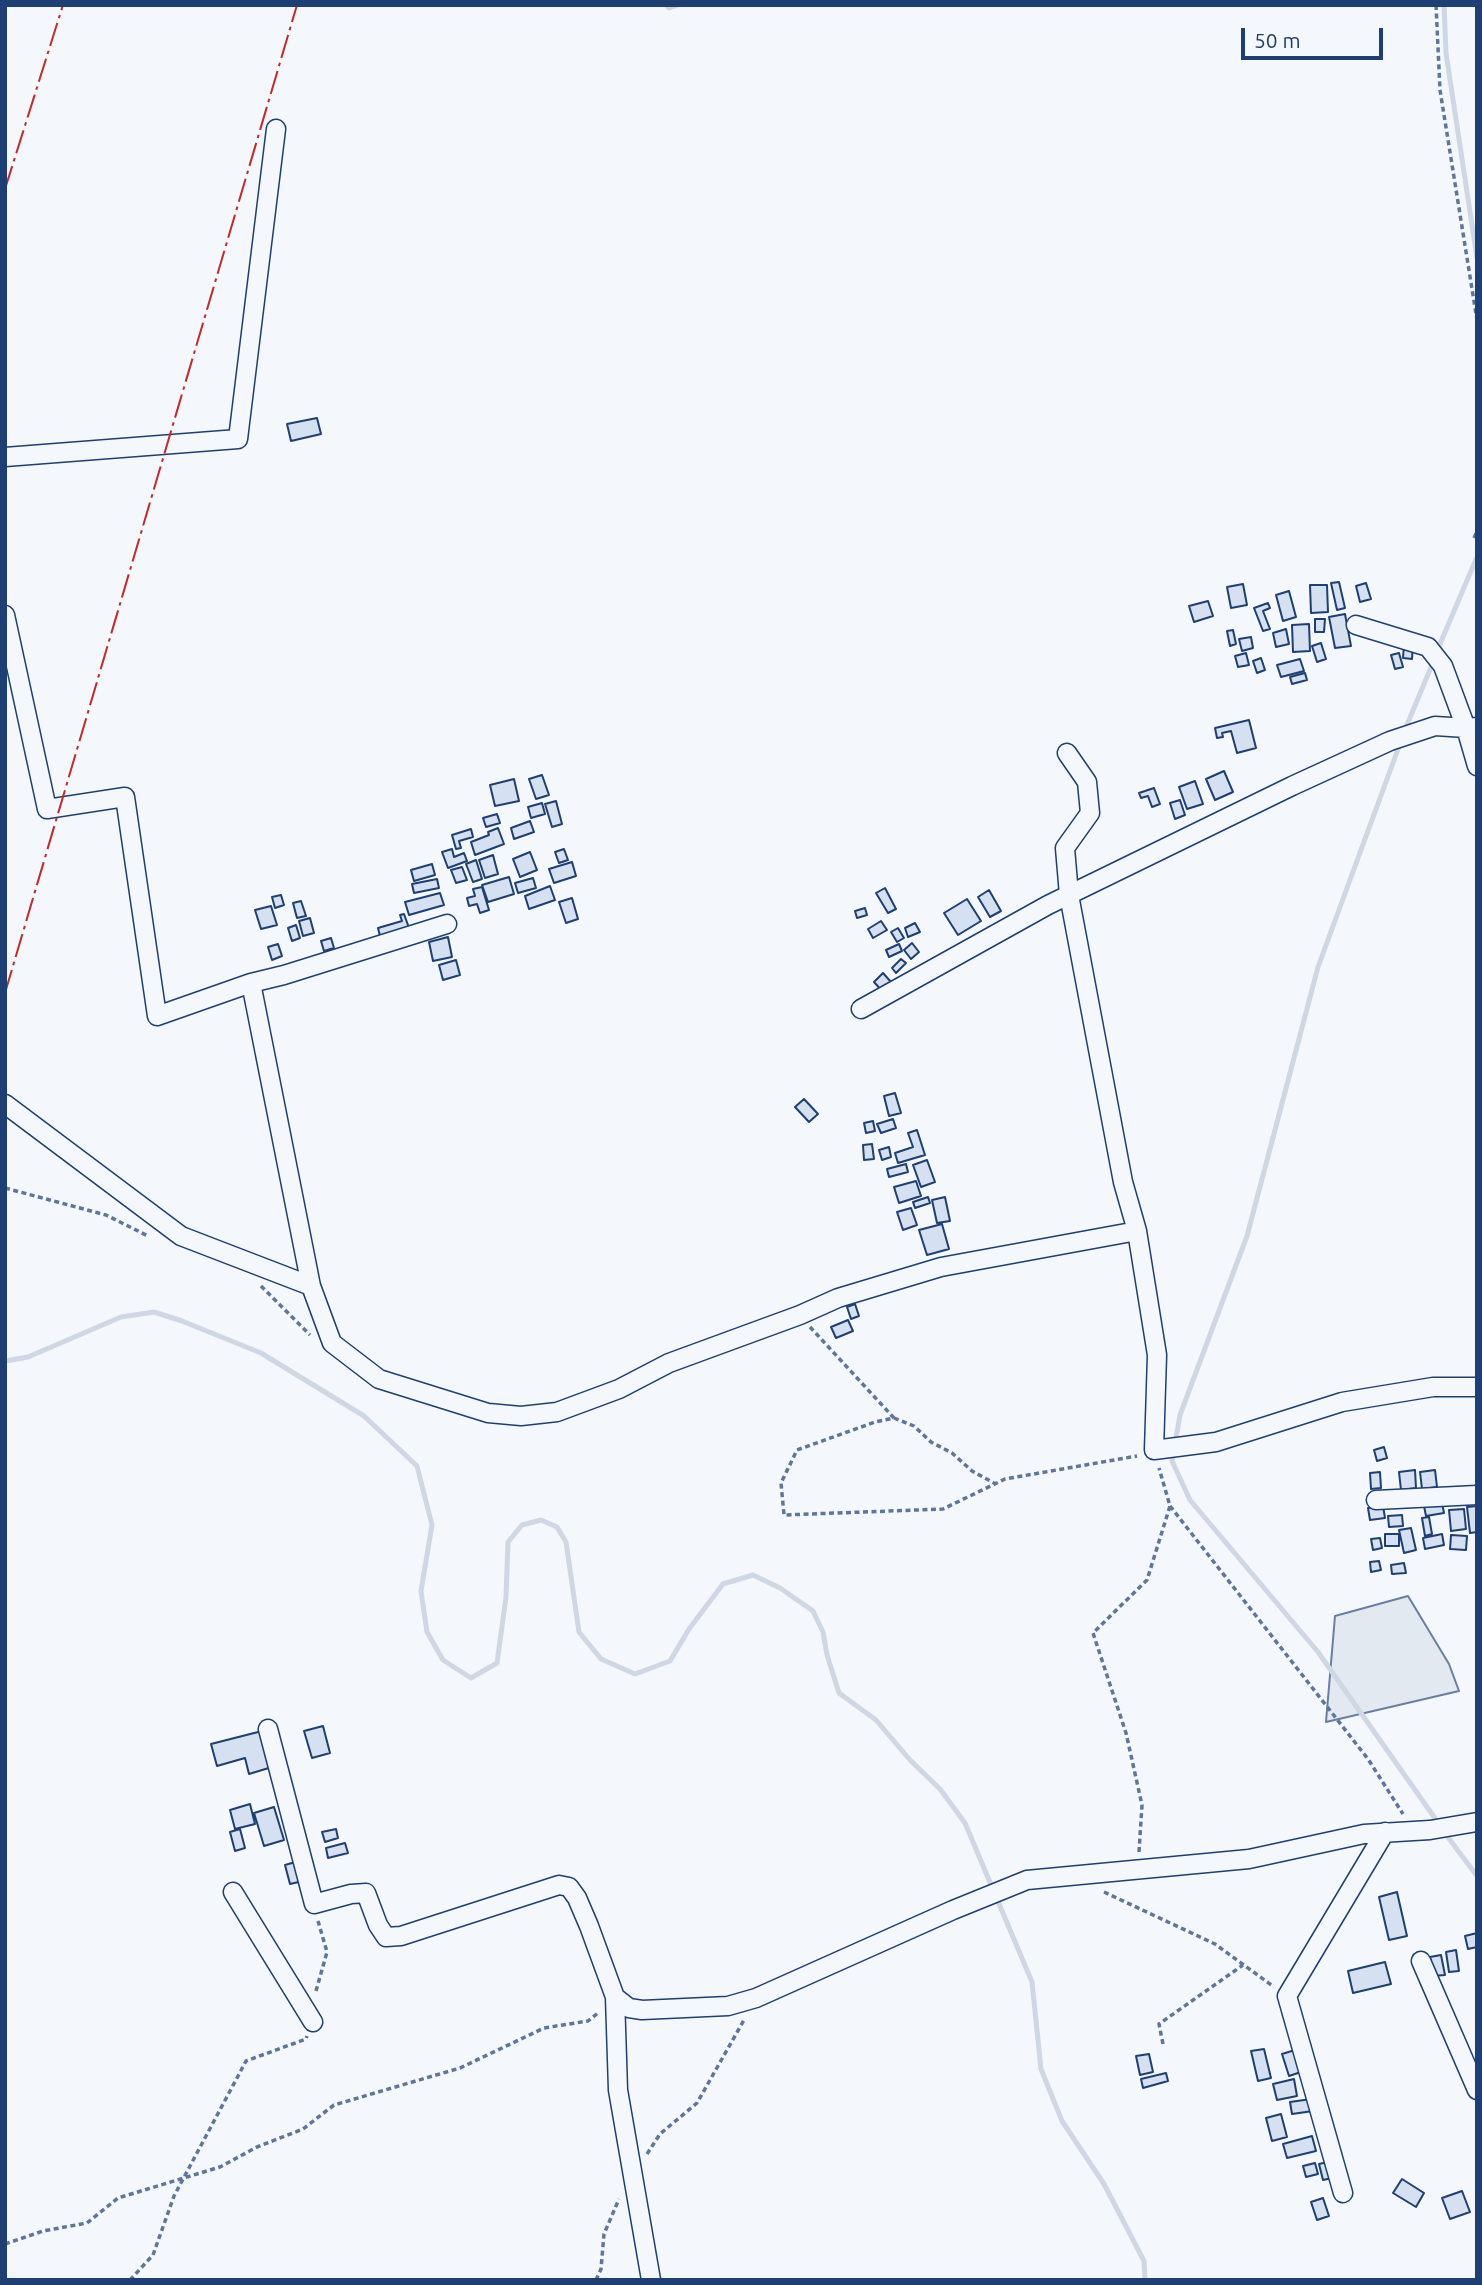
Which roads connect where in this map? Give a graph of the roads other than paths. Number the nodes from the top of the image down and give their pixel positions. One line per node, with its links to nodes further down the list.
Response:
1 (276, 129): 2 (street)
2 (5, 457)
3 (5, 615): 10 (street)
4 (1356, 625): 5 (street)
5 (1472, 728): 7 (street); 8 (street)
6 (1068, 753): 8 (street)
7 (1477, 766)
8 (1069, 895): 11 (street); 13 (street)
9 (447, 924): 10 (street)
10 (251, 983): 14 (street)
11 (861, 1009)
12 (5, 1104): 14 (street)
13 (1137, 1231): 14 (street); 15 (street)
14 (311, 1286)
15 (1477, 1387)
16 (1477, 1494): 17 (street)
17 (1376, 1500)
18 (268, 1729): 23 (street)
19 (1471, 1826): 20 (street)
20 (1385, 1832): 23 (street); 26 (street)
21 (233, 1892): 24 (street)
22 (1421, 1961): 25 (street)
23 (615, 1997): 27 (street)
24 (313, 2022)
25 (1477, 2090)
26 (1343, 2193)
27 (651, 2280)

